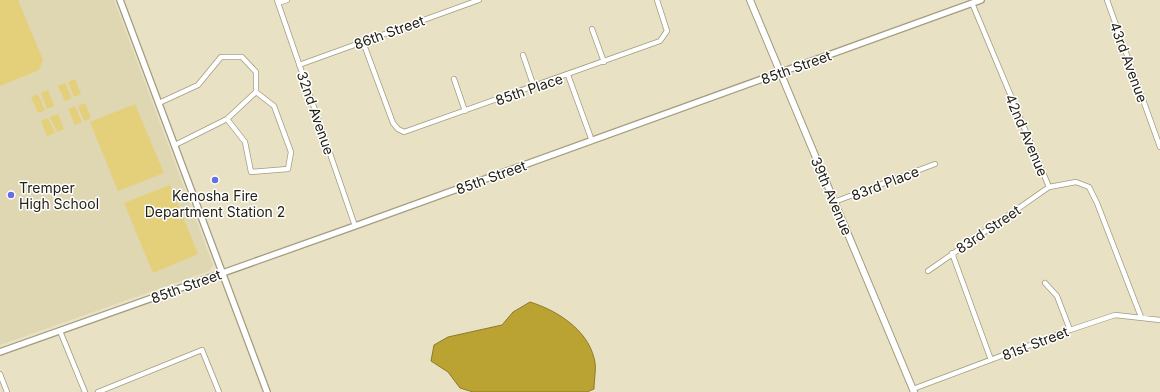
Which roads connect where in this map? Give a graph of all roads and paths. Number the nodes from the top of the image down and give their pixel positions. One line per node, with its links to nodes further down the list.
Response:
1 (120, 0): 20 (street)
2 (287, 0): 8 (street)
3 (479, 0): 11 (street, 86th Street)
4 (657, 0): 13 (street, 85th Place)
5 (750, 0): 15 (main road, 39th Avenue)
6 (981, 0): 9 (street, 85th Street)
7 (1107, 0): 24 (street, 43rd Avenue)
8 (277, 2): 14 (street, 32nd Avenue)
9 (972, 3): 15 (street, 85th Street); 27 (street, 42nd Avenue)
10 (592, 29): 13 (street)
11 (363, 42): 14 (street, 86th Street); 21 (street, 85th Place)
12 (523, 56): 18 (street)
13 (604, 62): 16 (street, 85th Place)
14 (299, 65): 29 (street, 32nd Avenue)
15 (780, 72): 23 (street, 85th Street); 28 (main road, 39th Avenue)
16 (568, 75): 18 (street, 85th Place); 23 (street)
17 (454, 80): 21 (street)
18 (534, 87): 21 (street, 85th Place)
19 (256, 92): 20 (street); 22 (street); 22 (street)
20 (159, 103): 25 (street)
21 (465, 111)
22 (228, 119): 25 (street)
23 (592, 141): 29 (street, 85th Street)
24 (1160, 144)
25 (175, 145): 32 (street)
26 (935, 164): 28 (street, 83rd Place)
27 (1049, 187): 30 (street, 83rd Street); 34 (street, 42nd Avenue)
28 (834, 202): 41 (main road, 39th Avenue)
29 (355, 226): 32 (street, 85th Street)
30 (952, 253): 31 (street, 83rd Street); 39 (street)
31 (928, 271)
32 (221, 273): 37 (street, 85th Street); 46 (street)
33 (1045, 283): 36 (street)
34 (1141, 317): 35 (street, 81st Street); 36 (street, 81st Street)
35 (1160, 320)
36 (1070, 330): 39 (street, 81st Street)
37 (60, 331): 38 (street, 85th Street); 43 (street)
38 (0, 352)
39 (991, 360): 41 (street, 81st Street)
40 (0, 374): 42 (street)
41 (914, 391)
42 (7, 392)
43 (85, 392)
44 (98, 392): 45 (street)
45 (219, 392)
46 (267, 392)

